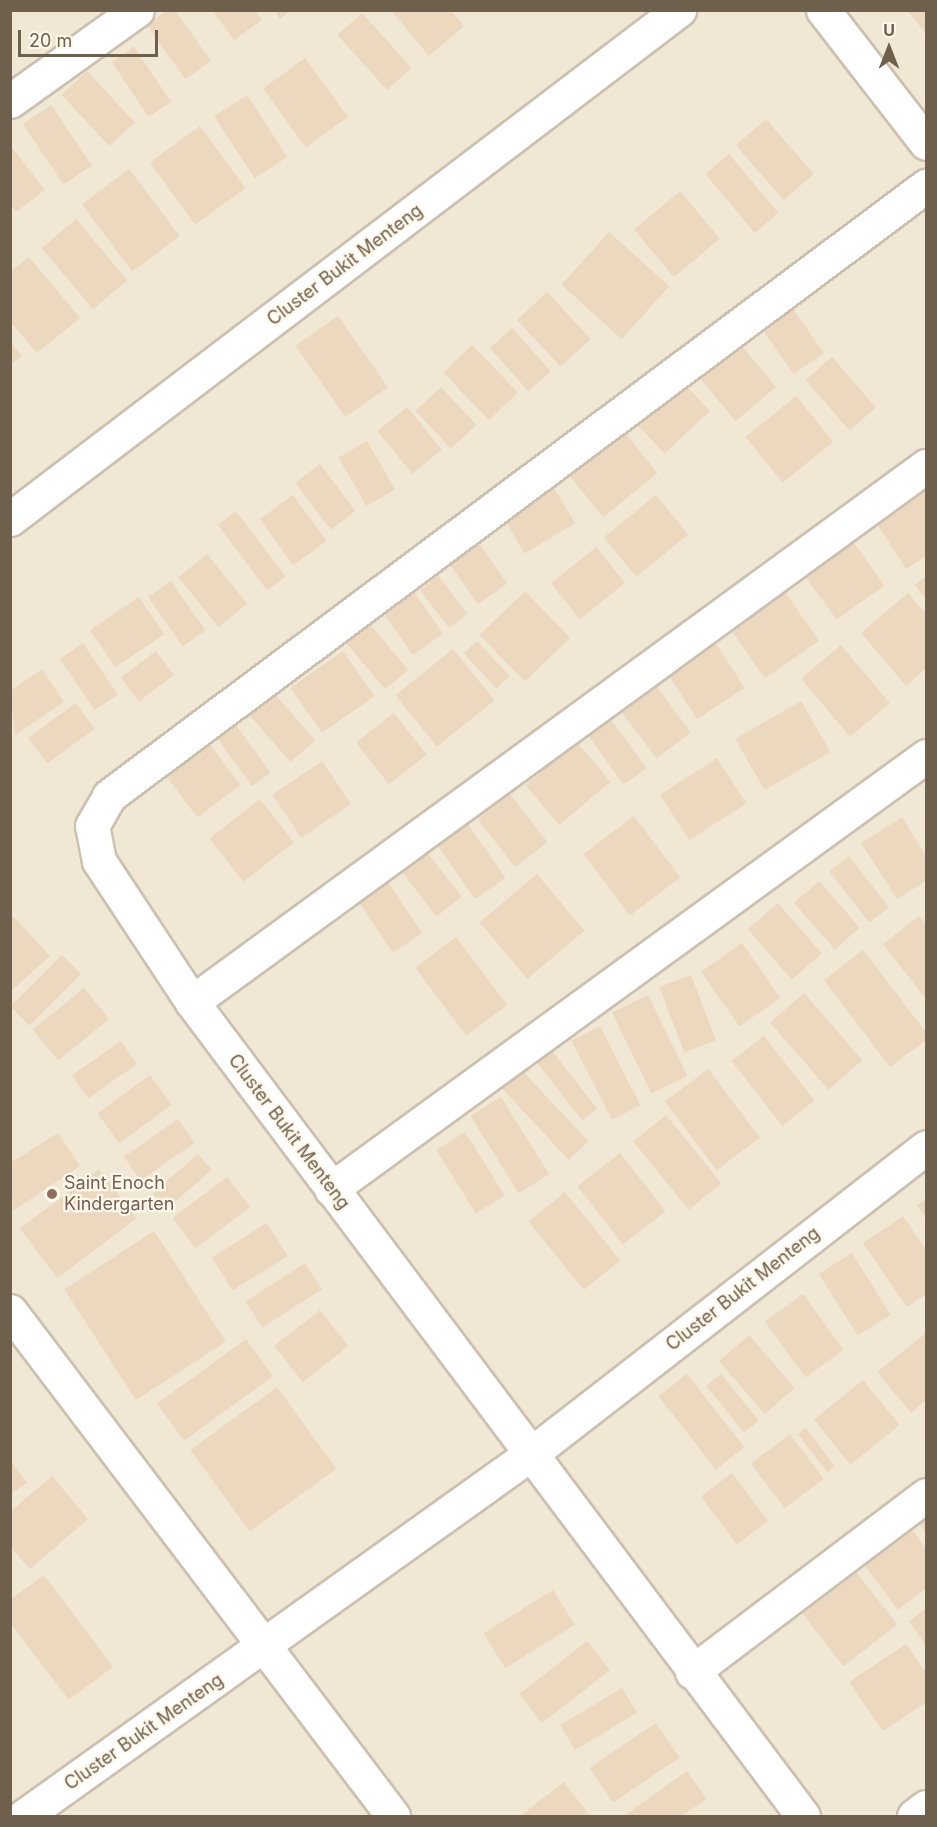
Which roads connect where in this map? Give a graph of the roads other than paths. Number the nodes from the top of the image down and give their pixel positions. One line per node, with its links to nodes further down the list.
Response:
1 (137, 10): 4 (street)
2 (679, 10): 8 (street, Cluster Bukit Menteng)
3 (824, 10): 5 (street)
4 (10, 101)
5 (927, 143)
6 (927, 186): 10 (street, Cluster Bukit Menteng)
7 (927, 466): 10 (street)
8 (10, 519)
9 (927, 756): 12 (street)
10 (192, 1002): 12 (street, Cluster Bukit Menteng)
11 (927, 1147): 14 (street, Cluster Bukit Menteng)
12 (331, 1189): 14 (street, Cluster Bukit Menteng)
13 (10, 1311): 16 (street)
14 (532, 1453): 16 (street, Cluster Bukit Menteng); 17 (street, Cluster Bukit Menteng)
15 (927, 1495): 17 (street)
16 (265, 1648): 19 (street, Cluster Bukit Menteng); 20 (street)
17 (692, 1672): 21 (street, Cluster Bukit Menteng)
18 (927, 1807): 22 (street)
19 (24, 1816)
20 (393, 1816)
21 (803, 1816)
22 (914, 1816)

